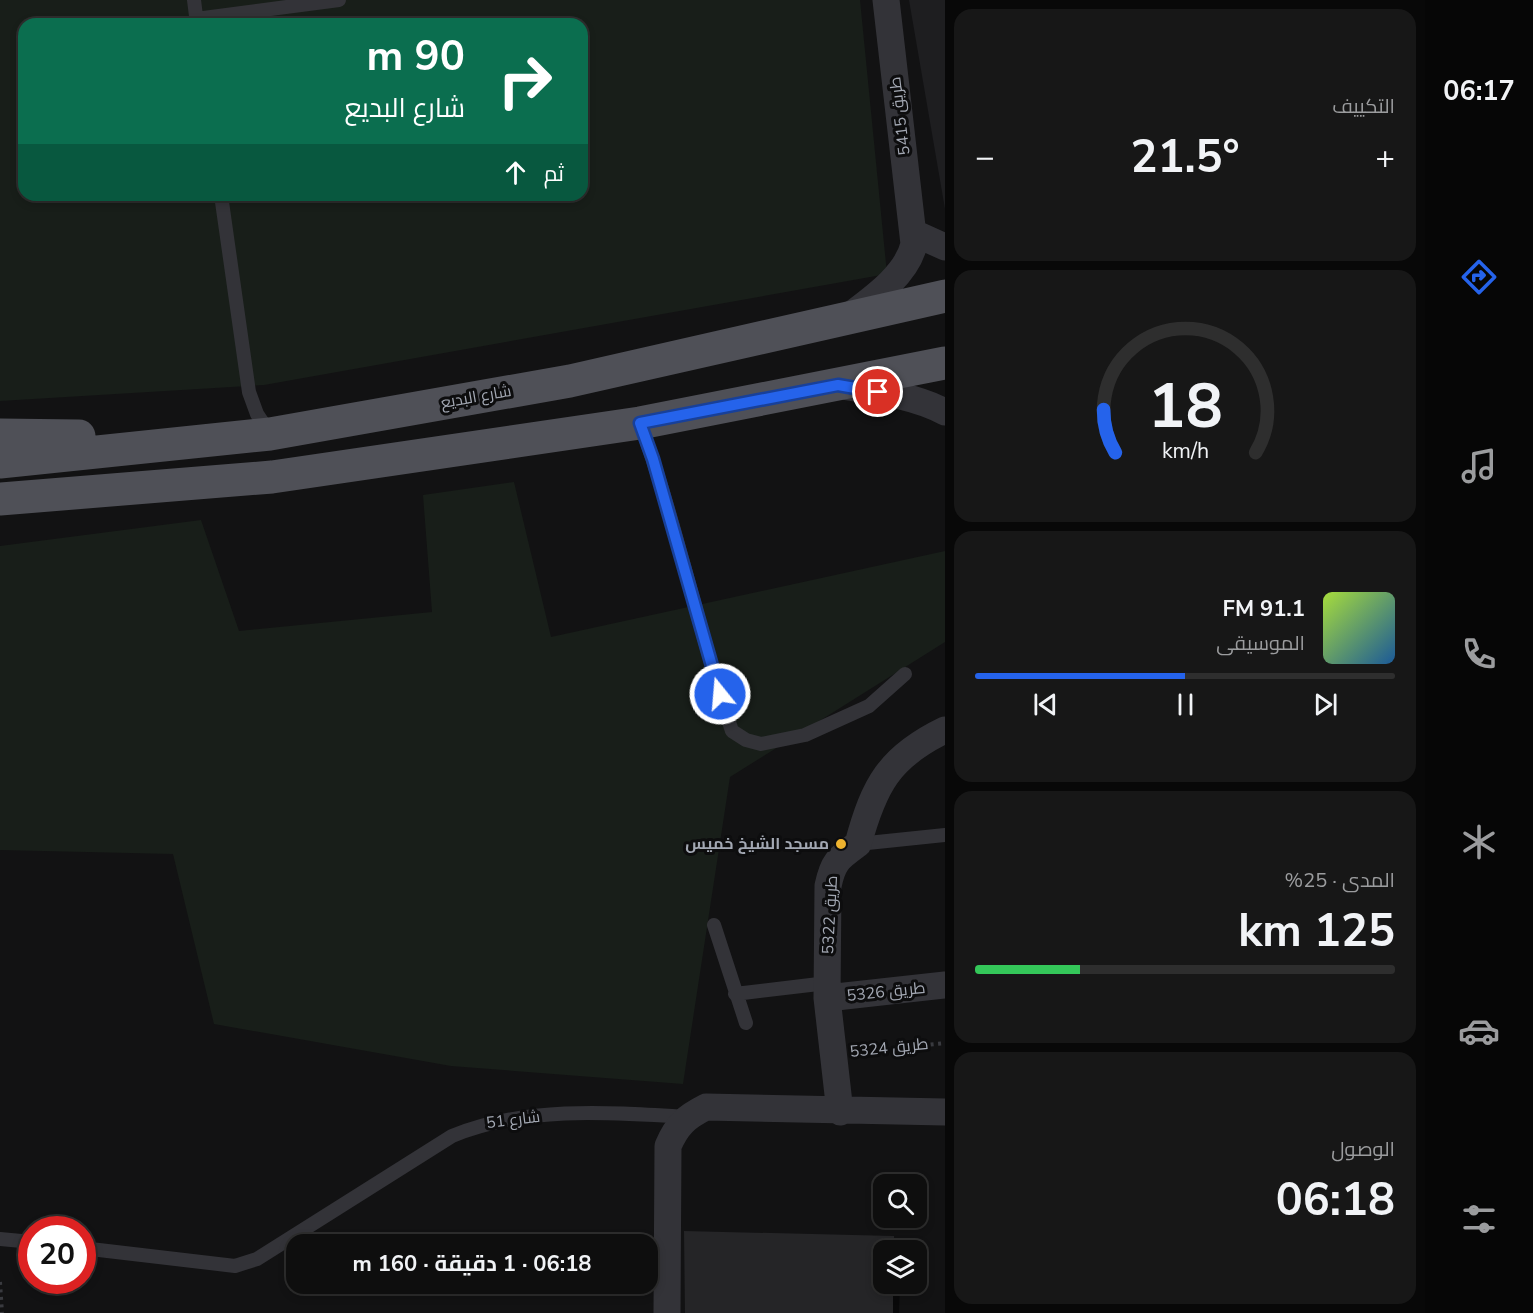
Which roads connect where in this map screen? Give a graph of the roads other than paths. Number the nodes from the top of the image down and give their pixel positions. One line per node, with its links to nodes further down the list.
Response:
1 (194, 0): 4 (lane)
2 (339, 0): 5 (lane)
3 (886, 0): 7 (street, طريق 5415)
4 (196, 18)
5 (222, 18)
6 (222, 201): 16 (lane)
7 (914, 232): 8 (street); 10 (street, طريق 5415)
8 (945, 248)
9 (945, 296): 10 (main road, شارع البديع)
10 (848, 317): 16 (main road, شارع البديع)
11 (945, 363): 12 (main road)
12 (838, 385): 13 (street); 14 (main road)
13 (945, 412)
14 (640, 423): 18 (main road); 19 (lane)
15 (0, 435): 16 (main road)
16 (255, 435): 17 (main road, شارع البديع)
17 (0, 462)
18 (0, 499)
19 (905, 674)
20 (945, 730): 22 (street)
21 (945, 835): 22 (lane)
22 (858, 844): 25 (street, طريق 5322)
23 (714, 925): 26 (lane)
24 (945, 985): 25 (street, طريق 5326)
25 (827, 991): 26 (lane); 28 (street, طريق 5322)
26 (735, 994): 27 (lane)
27 (746, 1023)
28 (840, 1112): 29 (street, شارع 51); 30 (street, شارع 51)
29 (945, 1112)
30 (686, 1117): 33 (lane, شارع 51); 34 (street)
31 (0, 1239): 32 (lane)
32 (18, 1241)
33 (96, 1250)
34 (667, 1313)

